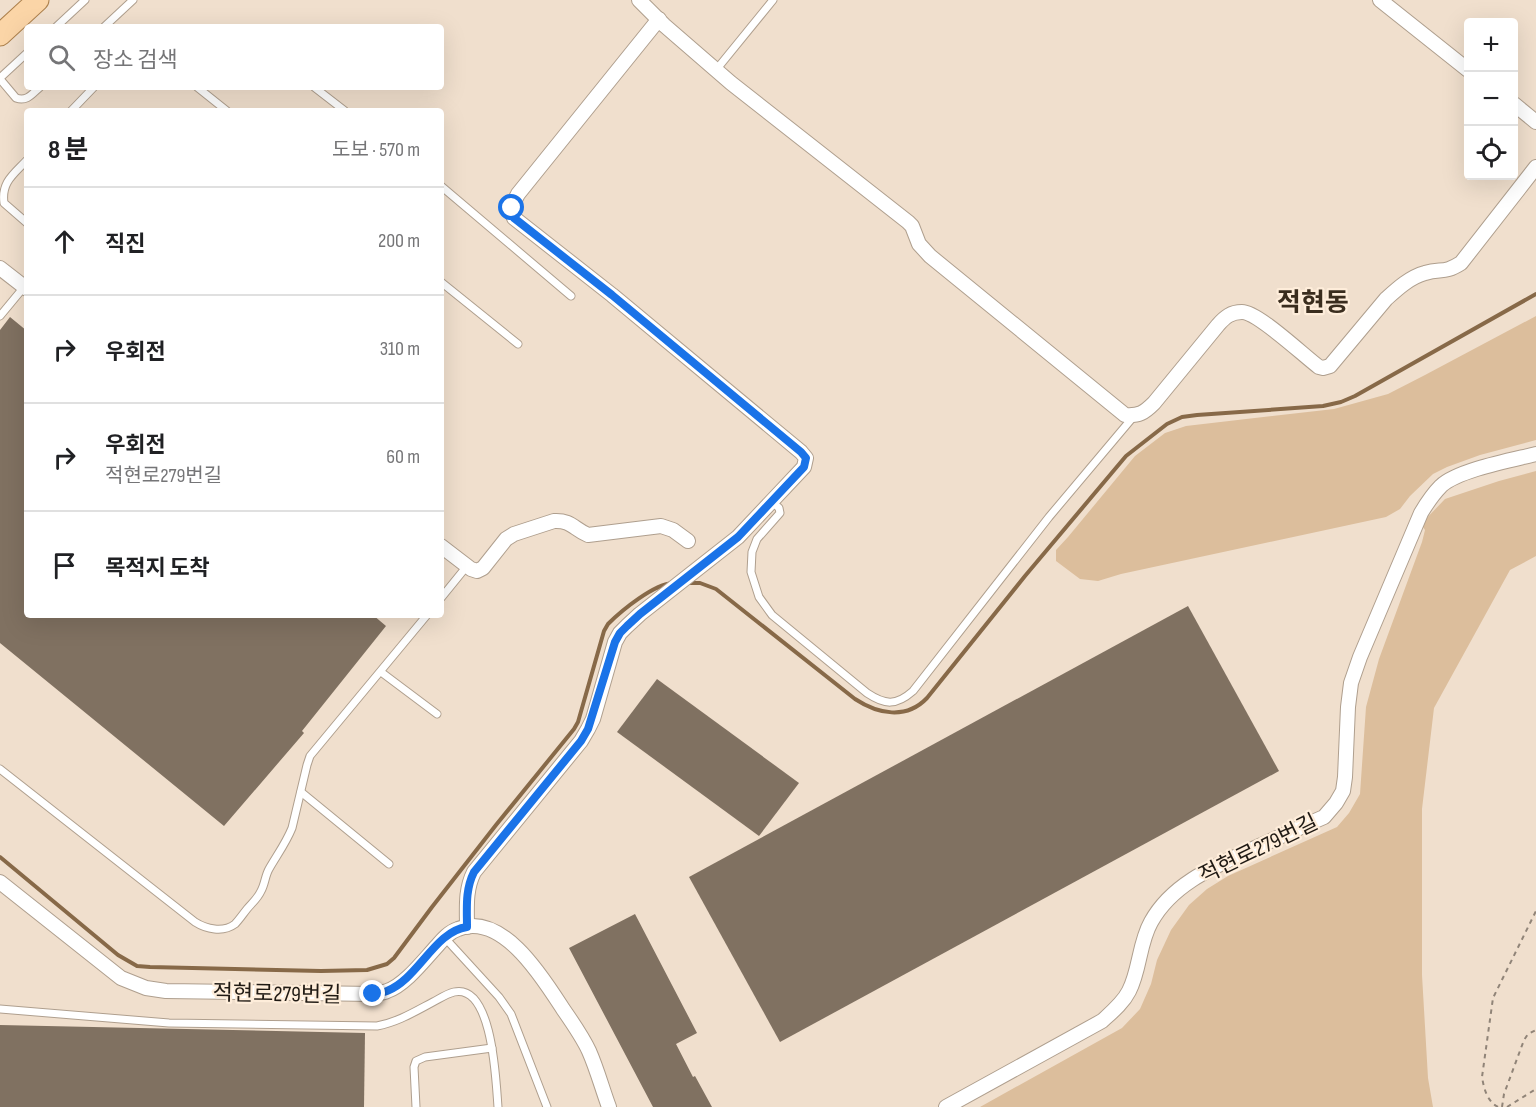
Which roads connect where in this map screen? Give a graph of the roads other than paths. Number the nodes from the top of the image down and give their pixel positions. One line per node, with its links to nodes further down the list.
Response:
1 (38, 0): 10 (main road)
2 (85, 0): 8 (lane)
3 (133, 0): 9 (lane)
4 (639, 0): 7 (street)
5 (773, 0): 13 (lane)
6 (1380, 0): 12 (street)
7 (659, 20): 13 (street); 38 (street)
8 (59, 24)
9 (107, 24)
10 (0, 35)
11 (24, 56): 14 (lane)
12 (1464, 67)
13 (716, 70): 36 (street)
14 (0, 79): 15 (lane)
15 (37, 90)
16 (91, 90): 20 (lane)
17 (201, 90): 21 (lane)
18 (318, 90): 22 (lane)
19 (1518, 107): 23 (street)
20 (74, 108)
21 (223, 108)
22 (341, 108)
23 (1536, 122)
24 (24, 163): 27 (lane)
25 (1536, 167): 36 (street)
26 (444, 189): 33 (lane)
27 (1, 193): 28 (lane)
28 (24, 220)
29 (0, 268): 31 (street)
30 (444, 284): 35 (lane)
31 (24, 286)
32 (24, 290): 34 (lane)
33 (572, 296)
34 (0, 316)
35 (518, 344)
36 (1134, 416): 38 (lane)
37 (1536, 454): 58 (street, 적현로279번길)
38 (771, 501): 50 (street)
39 (688, 541): 41 (street)
40 (444, 548): 41 (street)
41 (467, 566): 42 (lane)
42 (444, 594)
43 (425, 618): 44 (lane)
44 (381, 672): 45 (lane); 47 (lane)
45 (438, 714)
46 (0, 769): 47 (lane)
47 (301, 792): 48 (lane)
48 (389, 864)
49 (0, 882): 51 (street, 적현로279번길)
50 (467, 927): 51 (street, 적현로279번길); 57 (street)
51 (445, 938): 56 (lane)
52 (0, 1009): 53 (lane)
53 (492, 1048): 54 (lane); 55 (lane)
54 (416, 1107)
55 (498, 1107)
56 (547, 1107)
57 (609, 1107)
58 (946, 1107)

